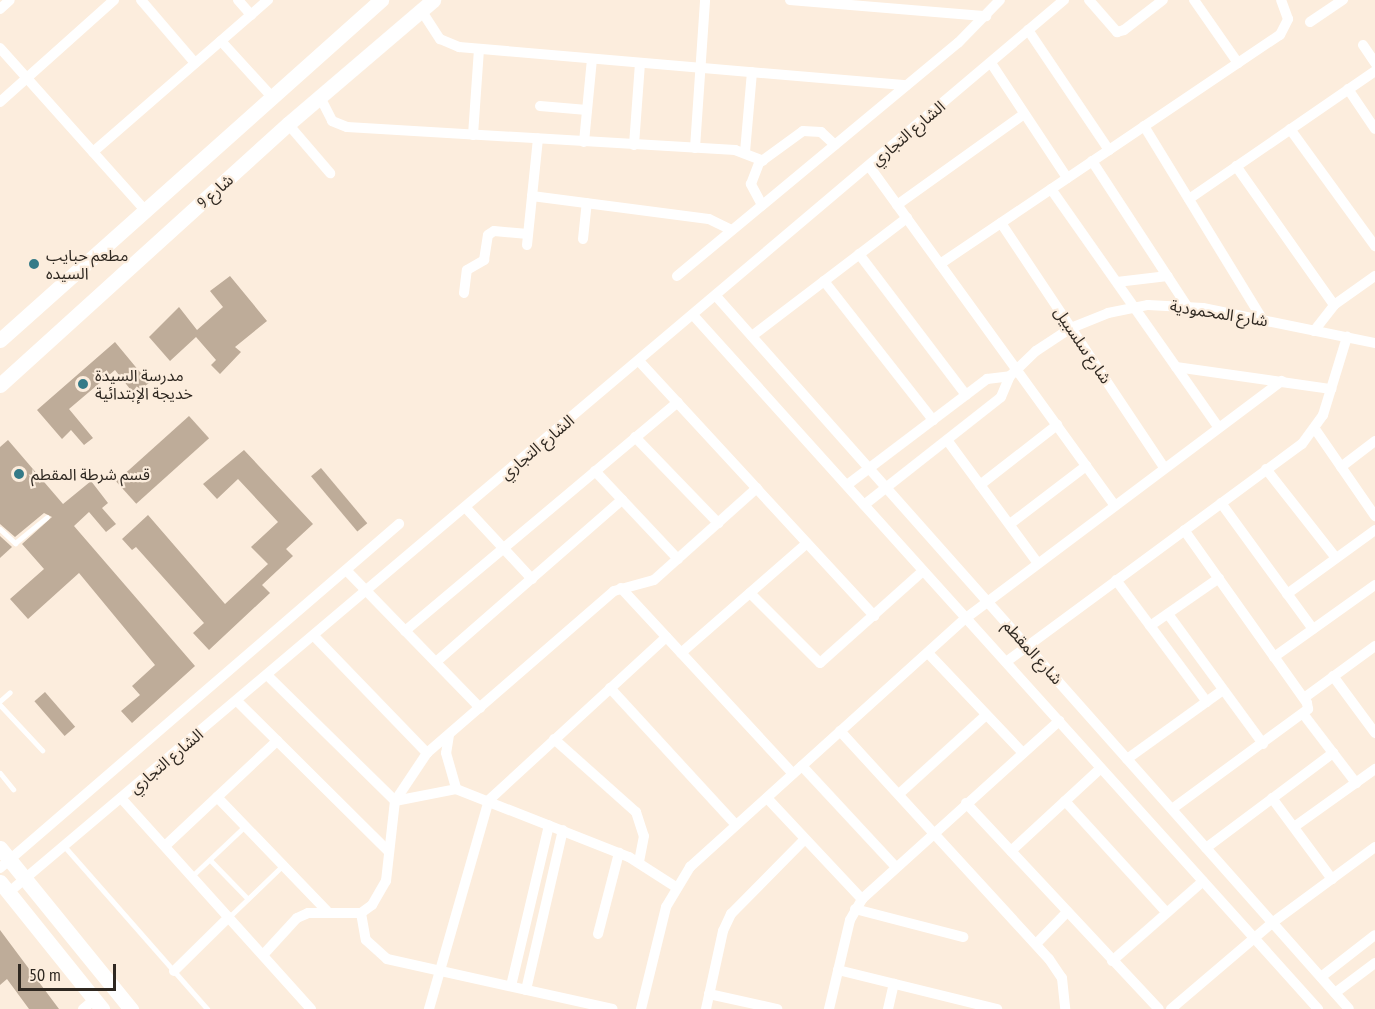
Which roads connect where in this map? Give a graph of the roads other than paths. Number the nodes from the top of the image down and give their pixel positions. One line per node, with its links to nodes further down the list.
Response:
1 (10, 0): 18 (street)
2 (114, 0): 37 (street)
3 (141, 0): 29 (street)
4 (238, 0): 20 (street)
5 (268, 0): 20 (street)
6 (381, 0): 40 (main road, شارع 9)
7 (433, 0): 19 (main road, شارع 9)
8 (705, 0): 34 (street)
9 (790, 0): 17 (street)
10 (1000, 0): 21 (street)
11 (1064, 0): 23 (street, الشارع التجاري)
12 (1089, 0): 13 (street)
13 (1163, 0)
14 (1194, 0): 32 (street)
15 (1281, 0): 32 (street)
16 (1343, 0): 22 (street)
17 (902, 4): 21 (street)
18 (0, 9)
19 (421, 10): 27 (street); 41 (main road, شارع 9)
20 (251, 15): 24 (street)
21 (986, 16): 38 (street)
22 (1310, 22)
23 (1028, 30): 31 (street, الشارع التجاري); 56 (street)
24 (221, 41): 29 (street); 40 (street)
25 (1363, 45): 33 (street)
26 (0, 48): 37 (street)
27 (479, 49): 28 (street); 50 (street)
28 (592, 59): 30 (street); 44 (street)
29 (195, 63): 57 (street)
30 (640, 63): 34 (street); 53 (street)
31 (991, 63): 45 (street); 61 (street, الشارع التجاري)
32 (1238, 63): 47 (street)
33 (1375, 63)
34 (700, 68): 36 (street); 55 (street)
35 (1375, 71): 39 (street)
36 (752, 72): 38 (street); 58 (street)
37 (27, 78): 42 (street); 57 (street)
38 (906, 85): 54 (street)
39 (1348, 89): 48 (street); 49 (street)
40 (270, 96): 71 (main road, شارع 9)
41 (320, 97): 46 (main road, شارع 9); 50 (street)
42 (0, 102)
43 (540, 106): 44 (street)
44 (587, 111): 52 (street)
45 (1023, 114): 64 (street); 70 (street)
46 (288, 124): 63 (street); 101 (main road, شارع 9)
47 (1144, 126): 56 (street); 67 (street)
48 (1290, 129): 62 (street); 76 (street)
49 (1375, 129)
50 (473, 135): 51 (street)
51 (538, 139): 52 (street); 66 (street)
52 (584, 141): 53 (street)
53 (634, 145): 55 (street)
54 (835, 145): 59 (street); 69 (street)
55 (695, 148): 58 (street)
56 (1109, 150): 60 (street)
57 (93, 152): 71 (street)
58 (745, 152): 59 (street)
59 (763, 161): 69 (street)
60 (1092, 161): 64 (street); 80 (street)
61 (869, 166): 70 (street); 85 (street, الشارع التجاري)
62 (1236, 166): 67 (street); 86 (street)
63 (330, 173)
64 (1067, 178): 65 (street)
65 (1051, 189): 73 (street); 83 (street)
66 (532, 196): 68 (street); 84 (street)
67 (1189, 199): 90 (street)
68 (587, 203): 74 (street); 75 (street)
69 (762, 205): 74 (street)
70 (897, 205): 72 (street)
71 (144, 209): 95 (main road, شارع 9)
72 (907, 218): 77 (street); 78 (street)
73 (1001, 223): 78 (street); 91 (street, شارع سلسبيل)
74 (732, 231): 79 (street)
75 (583, 239)
76 (1375, 246)
77 (859, 254): 82 (street); 103 (street)
78 (940, 264): 99 (street)
79 (677, 276)
80 (1168, 276): 83 (street); 87 (street)
81 (1375, 276): 86 (street)
82 (824, 281): 93 (street); 105 (street)
83 (1117, 282): 88 (street)
84 (464, 292)
85 (716, 296): 89 (street, الشارع التجاري); 93 (street, شارع المقطم)
86 (1334, 305): 92 (street)
87 (1188, 306): 88 (street, شارع المحمودية); 90 (street, شارع المحمودية)
88 (1135, 307): 91 (street, شارع المحمودية); 98 (street)
89 (693, 315): 97 (street, الشارع التجاري); 119 (street, شارع المقطم)
90 (1263, 320): 92 (street, شارع المحمودية)
91 (1071, 328): 99 (street, شارع المحمودية); 114 (street, شارع سلسبيل)
92 (1314, 331): 94 (street, شارع المحمودية)
93 (752, 336): 115 (street, شارع المقطم)
94 (1347, 337): 96 (street, شارع المحمودية); 102 (street)
95 (0, 340)
96 (1375, 343)
97 (639, 360): 104 (street); 126 (street, الشارع التجاري)
98 (1176, 367): 100 (street); 107 (street)
99 (1013, 373): 103 (street); 106 (street); 110 (street)
100 (1282, 381): 102 (street); 107 (street)
101 (0, 385)
102 (1331, 389): 108 (street)
103 (966, 395): 105 (street)
104 (678, 402): 109 (street); 120 (street)
105 (933, 420): 115 (street)
106 (1057, 425): 112 (street); 118 (street)
107 (1218, 427): 114 (street)
108 (1315, 429): 113 (street); 116 (street)
109 (635, 437): 117 (street); 129 (street)
110 (947, 440): 118 (street); 121 (street)
111 (1375, 441): 113 (street)
112 (1086, 466): 125 (street); 131 (street)
113 (1341, 466): 127 (street)
114 (1164, 467): 125 (street)
115 (869, 468): 119 (street); 121 (street, شارع المقطم)
116 (1266, 470): 123 (street); 137 (street)
117 (595, 471): 122 (street); 136 (street)
118 (980, 485): 131 (street)
119 (847, 486): 124 (street, شارع المقطم)
120 (757, 488): 129 (street); 135 (street)
121 (886, 488): 124 (street); 150 (street, شارع المقطم)
122 (622, 500): 138 (street); 142 (street)
123 (1221, 503): 133 (street); 149 (street)
124 (864, 505): 141 (street, شارع المقطم)
125 (1114, 505): 139 (street)
126 (466, 508): 136 (street); 147 (street, الشارع التجاري)
127 (1375, 516)
128 (47, 517): 132 (lane)
129 (718, 523): 138 (street)
130 (399, 524): 140 (street, الشارع التجاري)
131 (1010, 524): 139 (street)
132 (0, 529)
133 (1184, 530): 143 (street); 144 (street)
134 (1375, 530): 137 (street)
135 (807, 543): 148 (street); 152 (street)
136 (503, 548): 142 (street); 156 (street)
137 (1336, 558): 149 (street)
138 (678, 559): 145 (street)
139 (1037, 562): 150 (street)
140 (347, 571): 147 (street); 222 (street, الشارع التجاري)
141 (923, 571): 152 (street); 153 (street, شارع المقطم)
142 (532, 579): 165 (street)
143 (1219, 579): 151 (street); 163 (street)
144 (1116, 580): 154 (street); 159 (street)
145 (621, 588): 158 (street); 175 (street)
146 (1373, 590): 155 (street)
147 (367, 591): 156 (street); 157 (street, الشارع التجاري)
148 (750, 593): 152 (street); 161 (street)
149 (1287, 594): 155 (street)
150 (988, 602): 153 (street); 159 (street, شارع المقطم)
151 (1168, 614): 154 (street); 169 (street)
152 (874, 616)
153 (966, 618): 162 (street); 164 (street, شارع المقطم)
154 (1150, 626): 173 (street)
155 (1312, 629): 163 (street)
156 (405, 631): 165 (street)
157 (314, 636): 166 (street, الشارع التجاري); 186 (street)
158 (666, 637): 161 (street); 168 (street)
159 (1028, 646): 164 (street); 189 (street, شارع المقطم)
160 (1374, 650): 167 (street)
161 (681, 653): 194 (street)
162 (927, 653): 176 (street); 179 (street)
163 (1274, 657): 171 (street)
164 (1006, 662): 178 (street, شارع المقطم)
165 (436, 663): 175 (street)
166 (267, 675): 172 (street, الشارع التجاري); 204 (street)
167 (1333, 676): 171 (street); 180 (street)
168 (610, 688): 182 (street); 209 (street)
169 (1223, 690): 173 (street); 184 (street)
170 (10, 693): 174 (lane)
171 (1304, 698): 177 (street)
172 (237, 701): 183 (street); 200 (street, الشارع التجاري)
173 (1207, 702): 189 (street)
174 (0, 703): 185 (lane)
175 (480, 708): 181 (street)
176 (987, 715): 187 (street); 198 (street)
177 (1304, 715): 184 (street); 188 (street)
178 (1059, 721): 187 (street); 191 (street, شارع المقطم)
179 (840, 731): 190 (street); 198 (street)
180 (1375, 733)
181 (449, 735): 186 (street); 197 (street)
182 (554, 739): 203 (street); 224 (street)
183 (277, 741): 199 (street); 220 (street)
184 (1263, 744): 207 (street)
185 (42, 750)
186 (427, 753): 204 (street)
187 (1023, 753): 206 (street)
188 (1333, 753): 195 (street); 202 (street)
189 (1127, 759): 207 (street, شارع المقطم)
190 (802, 766): 194 (street); 226 (street)
191 (1101, 768): 205 (street); 230 (street, شارع المقطم)
192 (1375, 769): 195 (street)
193 (0, 773): 196 (lane)
194 (793, 774): 201 (street)
195 (1356, 783): 211 (street)
196 (13, 789)
197 (456, 789): 203 (street); 204 (street)
198 (898, 794): 213 (street)
199 (217, 797): 210 (street); 216 (street)
200 (121, 798): 215 (street, الشارع التجاري); 216 (street)
201 (767, 798): 209 (street); 214 (street)
202 (1272, 798): 211 (street); 218 (street)
203 (489, 800): 208 (street); 250 (street)
204 (395, 801): 220 (street)
205 (1065, 801): 219 (street); 238 (street)
206 (966, 803): 213 (street); 219 (street)
207 (1172, 809): 218 (street, شارع المقطم)
208 (549, 825): 212 (street); 255 (street)
209 (736, 825): 231 (street)
210 (244, 826): 223 (lane); 225 (street)
211 (1294, 827): 229 (street)
212 (563, 830): 221 (street); 256 (street)
213 (934, 832): 226 (street); 246 (street)
214 (805, 839): 234 (street); 258 (street)
215 (64, 846): 228 (street, الشارع التجاري); 252 (lane)
216 (165, 846): 227 (street)
217 (1375, 847): 229 (street)
218 (1206, 848): 241 (street, شارع المقطم)
219 (1011, 851): 237 (street)
220 (389, 852): 239 (street)
221 (619, 853): 224 (street); 242 (street)
222 (3, 859): 228 (main road)
223 (210, 860): 227 (lane); 233 (lane)
224 (639, 861): 231 (street)
225 (283, 866): 233 (lane); 236 (street)
226 (895, 867): 234 (street)
227 (192, 876): 240 (street)
228 (25, 879): 232 (street, الشارع التجاري); 261 (main road)
229 (1332, 879): 241 (street)
230 (1203, 881): 238 (street); 245 (street, شارع المقطم)
231 (676, 887): 266 (street)
232 (4, 888): 259 (main road)
233 (248, 899): 240 (lane)
234 (862, 899): 235 (street)
235 (855, 909): 244 (street); 251 (street)
236 (327, 911): 239 (street); 247 (street)
237 (1068, 912): 246 (street); 248 (street)
238 (1167, 913): 248 (street)
239 (361, 914): 250 (street)
240 (229, 917): 247 (street); 252 (street)
241 (1272, 923): 245 (street); 253 (street, شارع المقطم)
242 (598, 934)
243 (1375, 935): 253 (street)
244 (963, 937)
245 (1254, 938): 274 (street); 275 (street, شارع المقطم)
246 (1036, 944): 272 (street)
247 (263, 955): 263 (street)
248 (1112, 961): 273 (street)
249 (1375, 963): 257 (street)
250 (439, 970): 255 (street); 264 (street)
251 (838, 970): 254 (street); 269 (street)
252 (174, 971): 262 (lane)
253 (1321, 977): 257 (street, شارع المقطم)
254 (894, 984): 270 (street); 271 (street)
255 (511, 986): 256 (street)
256 (526, 990): 260 (street)
257 (1335, 993): 276 (street, شارع المقطم)
258 (710, 994): 267 (street); 268 (street)
259 (93, 1006)
260 (585, 1006): 265 (street)
261 (131, 1009)
262 (207, 1009)
263 (311, 1009)
264 (429, 1009)
265 (613, 1009)
266 (641, 1009)
267 (706, 1009)
268 (777, 1009)
269 (829, 1009)
270 (888, 1009)
271 (997, 1009)
272 (1065, 1009)
273 (1159, 1009)
274 (1171, 1009)
275 (1318, 1009)
276 (1349, 1009)

